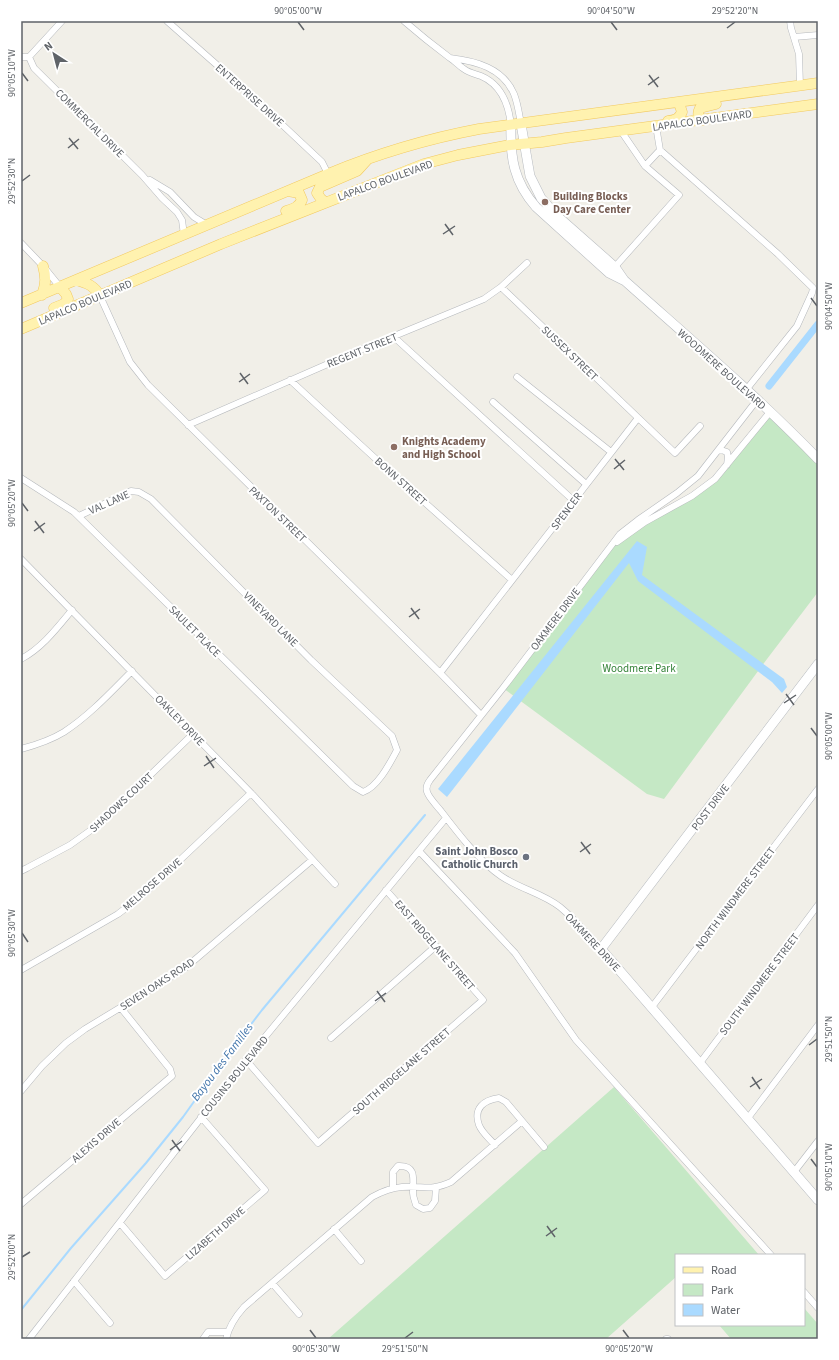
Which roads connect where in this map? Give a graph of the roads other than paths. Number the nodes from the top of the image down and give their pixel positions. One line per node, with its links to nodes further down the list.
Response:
1 (167, 21): 26 (street, ENTERPRISE DRIVE)
2 (404, 21): 9 (street)
3 (790, 21): 6 (street)
4 (60, 22): 8 (street)
5 (818, 35): 6 (street)
6 (794, 37): 11 (street)
7 (21, 57): 8 (street)
8 (29, 57): 27 (street, COMMERCIAL DRIVE)
9 (450, 58): 16 (street); 17 (street)
10 (818, 83): 11 (main road, LAPALCO BOULEVARD)
11 (800, 86): 12 (main road, LAPALCO BOULEVARD)
12 (766, 90): 13 (main road, LAPALCO BOULEVARD); 15 (main road)
13 (679, 102): 16 (main road, LAPALCO BOULEVARD); 20 (main road)
14 (818, 104): 15 (main road, LAPALCO BOULEVARD)
15 (703, 120): 18 (main road, LAPALCO BOULEVARD)
16 (521, 124): 17 (main road, LAPALCO BOULEVARD); 21 (street, WOODMERE BOULEVARD)
17 (510, 126): 22 (street, WOODMERE BOULEVARD); 24 (main road, LAPALCO BOULEVARD)
18 (656, 126): 19 (main road, LAPALCO BOULEVARD); 23 (street)
19 (621, 131): 20 (main road, LAPALCO BOULEVARD); 25 (street)
20 (597, 134): 21 (main road, LAPALCO BOULEVARD)
21 (524, 143): 22 (main road, LAPALCO BOULEVARD); 36 (street, WOODMERE BOULEVARD)
22 (510, 145): 29 (main road, LAPALCO BOULEVARD); 36 (street, WOODMERE BOULEVARD)
23 (660, 150): 25 (street); 47 (street)
24 (368, 158): 26 (main road, LAPALCO BOULEVARD); 29 (main road)
25 (644, 166): 36 (street)
26 (328, 174): 28 (main road, LAPALCO BOULEVARD)
27 (142, 175): 30 (street, COMMERCIAL DRIVE); 32 (street, COMMERCIAL DRIVE)
28 (288, 191): 30 (main road, LAPALCO BOULEVARD); 31 (main road)
29 (325, 202): 31 (main road, LAPALCO BOULEVARD)
30 (206, 225): 32 (main road, LAPALCO BOULEVARD)
31 (260, 229): 41 (main road, LAPALCO BOULEVARD)
32 (184, 235): 37 (main road, LAPALCO BOULEVARD)
33 (21, 243): 35 (street)
34 (528, 263): 39 (street, REGENT STREET)
35 (43, 266): 38 (street); 40 (main road)
36 (612, 270): 47 (street, WOODMERE BOULEVARD)
37 (76, 280): 38 (main road, LAPALCO BOULEVARD); 41 (main road)
38 (60, 287): 40 (main road, LAPALCO BOULEVARD); 43 (main road)
39 (502, 287): 44 (street, REGENT STREET); 51 (street, SUSSEX STREET)
40 (42, 295): 42 (main road, LAPALCO BOULEVARD)
41 (100, 296): 43 (main road, LAPALCO BOULEVARD); 52 (street, PAXTON STREET)
42 (21, 303)
43 (26, 327)
44 (394, 337): 46 (street, REGENT STREET); 61 (street)
45 (517, 377): 55 (street)
46 (290, 380): 52 (street, REGENT STREET); 65 (street, BONN STREET)
47 (746, 390): 48 (street, WOODMERE BOULEVARD)
48 (757, 400): 50 (street, WOODMERE BOULEVARD); 54 (street, OAKMERE DRIVE)
49 (492, 402): 59 (street)
50 (770, 412): 56 (street, WOODMERE BOULEVARD); 57 (street, OAKMERE DRIVE)
51 (638, 418): 53 (street); 55 (street, SPENCER)
52 (188, 425): 70 (street, PAXTON STREET)
53 (700, 426)
54 (718, 451): 57 (street); 63 (street, OAKMERE DRIVE)
55 (611, 452): 59 (street, SPENCER)
56 (818, 459)
57 (727, 465): 63 (street, OAKMERE DRIVE)
58 (21, 478): 62 (street, SAULET PLACE)
59 (586, 484): 61 (street, SPENCER)
60 (139, 492): 62 (street, VAL LANE); 75 (street, VINEYARD LANE)
61 (574, 501): 65 (street, SPENCER)
62 (79, 516): 75 (street, SAULET PLACE)
63 (611, 547): 71 (street, OAKMERE DRIVE)
64 (21, 559): 66 (street, OAKLEY DRIVE)
65 (512, 580): 70 (street, SPENCER)
66 (72, 610): 67 (street); 69 (street, OAKLEY DRIVE)
67 (21, 659)
68 (818, 664): 85 (street, POST DRIVE)
69 (132, 671): 72 (street, OAKLEY DRIVE); 73 (street)
70 (440, 673): 71 (street, PAXTON STREET)
71 (480, 714): 77 (street, OAKMERE DRIVE)
72 (193, 734): 76 (street, OAKLEY DRIVE); 80 (street, SHADOWS COURT)
73 (21, 749)
74 (818, 789): 88 (street, NORTH WINDMERE STREET)
75 (363, 792)
76 (251, 793): 79 (street, OAKLEY DRIVE); 86 (street, MELROSE DRIVE)
77 (446, 818): 78 (street, COUSINS BOULEVARD); 85 (street, OAKMERE DRIVE)
78 (419, 851): 82 (street, COUSINS BOULEVARD); 109 (street)
79 (312, 860): 81 (street, OAKLEY DRIVE); 89 (street, SEVEN OAKS ROAD)
80 (21, 870)
81 (335, 884)
82 (386, 890): 84 (street, EAST RIDGELANE STREET); 92 (street, COUSINS BOULEVARD)
83 (818, 905): 93 (street, SOUTH WINDMERE STREET)
84 (436, 946): 87 (street, EAST RIDGELANE STREET); 91 (street)
85 (601, 949): 88 (street, OAKMERE DRIVE)
86 (21, 970)
87 (483, 1000): 92 (street, SOUTH RIDGELANE STREET)
88 (652, 1007): 93 (street, OAKMERE DRIVE)
89 (121, 1008): 94 (street, SEVEN OAKS ROAD); 106 (street, ALEXIS DRIVE)
90 (818, 1025): 96 (street)
91 (331, 1038)
92 (246, 1060): 95 (street, COUSINS BOULEVARD)
93 (700, 1063): 96 (street, OAKMERE DRIVE)
94 (21, 1091)
95 (201, 1117): 107 (street, COUSINS BOULEVARD); 107 (street, LIZABETH DRIVE)
96 (748, 1118): 101 (street, OAKMERE DRIVE)
97 (522, 1122): 99 (street); 99 (street); 100 (street)
98 (818, 1140): 101 (street)
99 (495, 1145): 104 (street)
100 (544, 1147)
101 (794, 1172): 105 (street, OAKMERE DRIVE)
102 (393, 1188): 103 (street); 103 (street); 108 (street)
103 (414, 1188): 104 (street); 104 (street)
104 (436, 1188)
105 (818, 1200)
106 (21, 1204)
107 (120, 1223): 111 (street, COUSINS BOULEVARD)
108 (334, 1229): 110 (street); 112 (street)
109 (770, 1254)
110 (361, 1261)
111 (74, 1281): 116 (street); 118 (street, COUSINS BOULEVARD)
112 (272, 1283): 115 (street); 117 (street)
113 (805, 1293): 114 (street)
114 (818, 1308)
115 (299, 1314)
116 (110, 1323)
117 (227, 1332): 119 (street); 120 (street)
118 (28, 1339)
119 (203, 1339)
120 (226, 1339)

